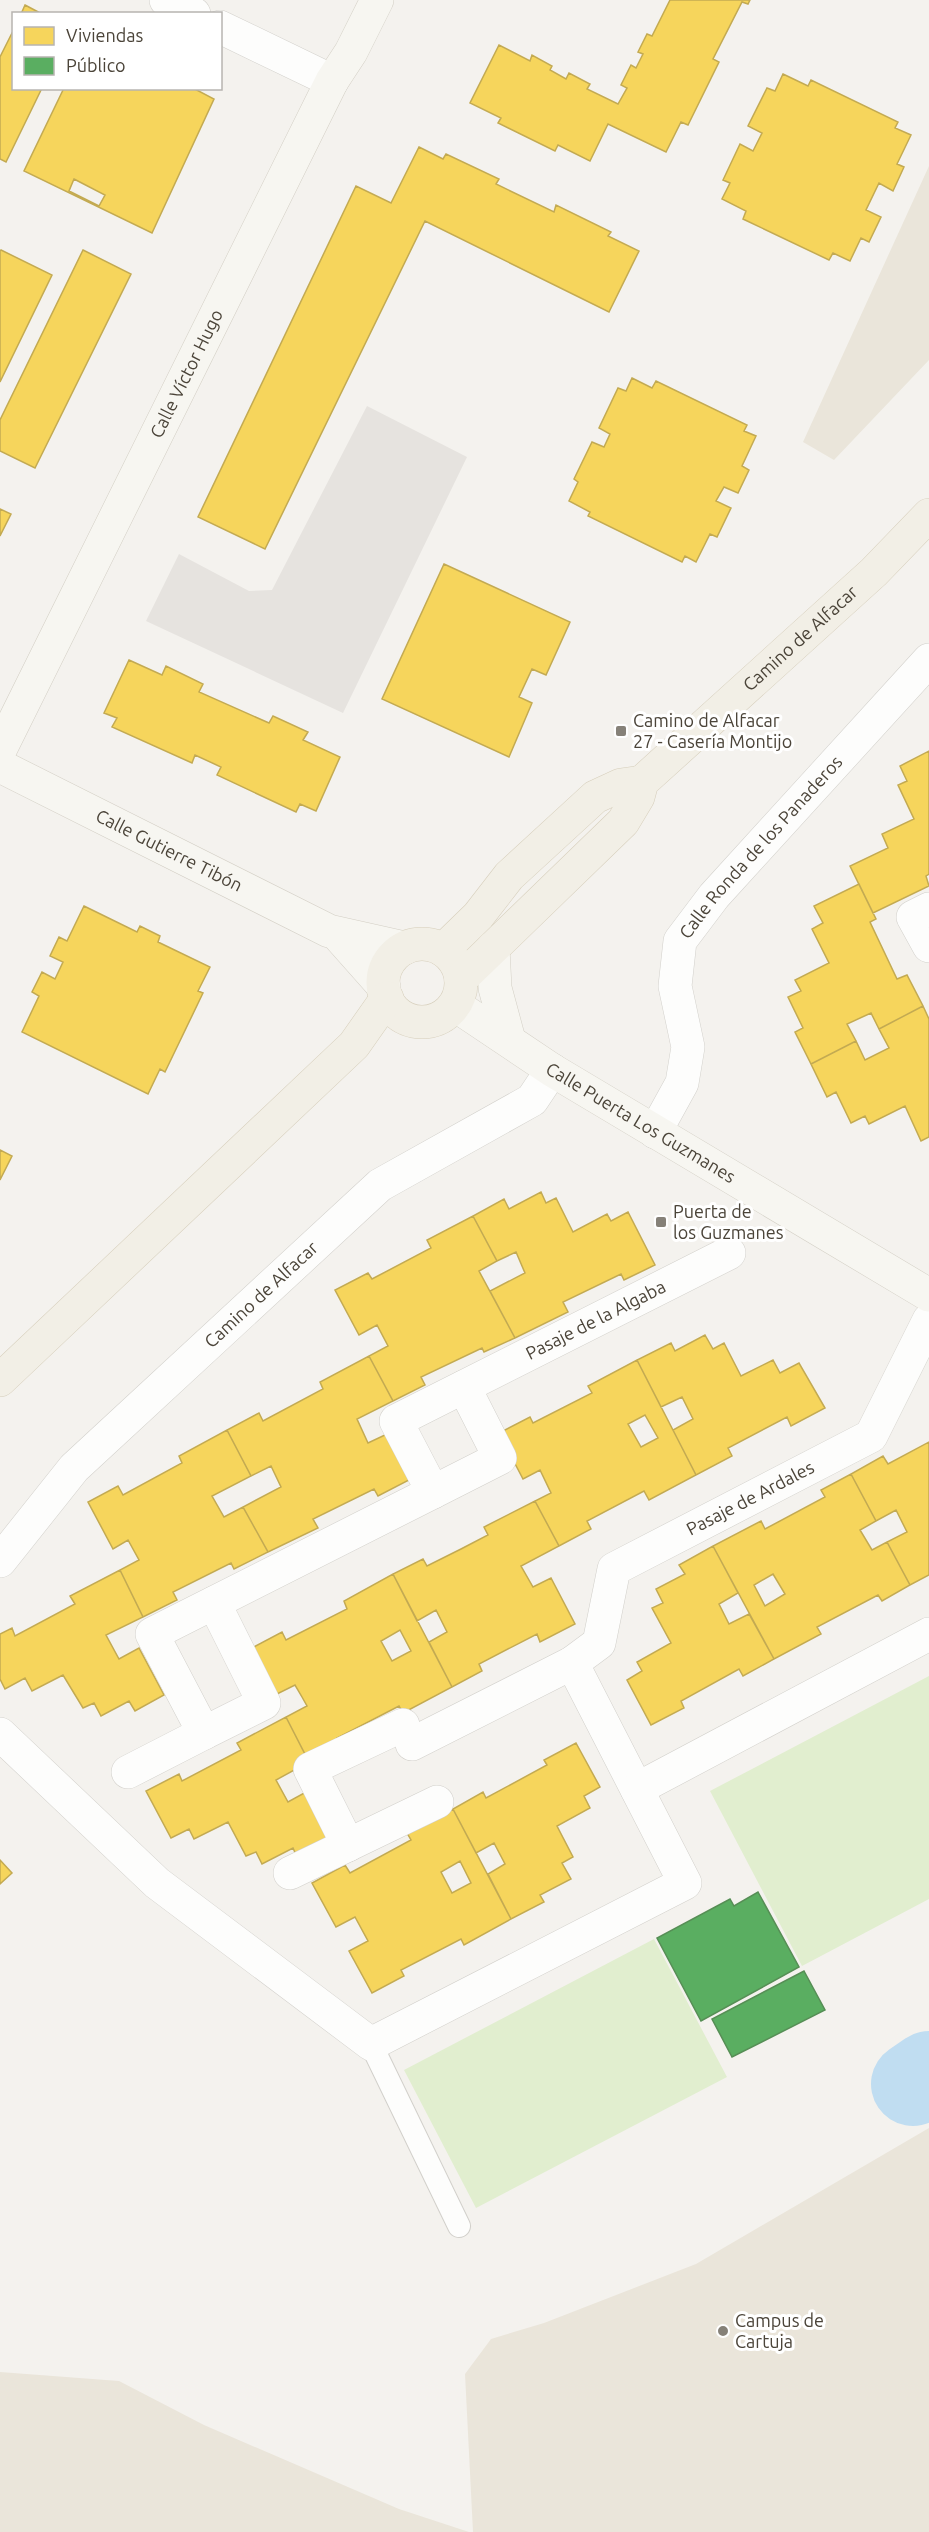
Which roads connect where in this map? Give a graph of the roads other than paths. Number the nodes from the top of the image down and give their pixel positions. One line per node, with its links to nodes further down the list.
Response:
1 (166, 0): 3 (street)
2 (377, 0): 5 (street, Calle Víctor Hugo)
3 (190, 12)
4 (222, 28): 5 (street)
5 (332, 81): 8 (street, Calle Víctor Hugo)
6 (929, 515): 10 (main road, Camino de Alfacar)
7 (929, 660): 23 (street, Calle Ronda de los Panaderos)
8 (0, 750)
9 (0, 766): 12 (street, Calle Gutierre Tibón)
10 (642, 782): 15 (main road, Camino de Alfacar); 16 (main road)
11 (929, 909): 13 (street)
12 (338, 934): 14 (street, Calle Gutierre Tibón); 18 (street, Calle Gutierre Tibón)
13 (929, 945)
14 (405, 948): 16 (main road); 18 (main road)
15 (493, 948): 17 (main road, Camino de Alfacar); 20 (street)
16 (443, 950): 17 (main road)
17 (458, 992): 19 (main road); 20 (street, Calle Puerta Los Guzmanes)
18 (385, 993): 19 (main road); 21 (main road)
19 (412, 1021): 21 (main road)
20 (509, 1040): 22 (street, Calle Puerta Los Guzmanes)
21 (354, 1045): 27 (main road)
22 (552, 1070): 23 (street, Calle Puerta Los Guzmanes); 30 (street, Camino de Alfacar)
23 (655, 1132): 25 (street, Calle Puerta Los Guzmanes)
24 (729, 1253): 28 (street, Pasaje de la Algaba)
25 (929, 1295)
26 (929, 1320): 33 (street, Pasaje de Ardales)
27 (0, 1380)
28 (464, 1387): 29 (street); 29 (street, Pasaje de la Algaba)
29 (433, 1492): 31 (street)
30 (0, 1561)
31 (214, 1603): 34 (street); 34 (street)
32 (929, 1634): 37 (street)
33 (572, 1663): 37 (street); 39 (street, Pasaje de Ardales)
34 (204, 1733): 36 (street)
35 (0, 1734): 41 (street)
36 (128, 1772)
37 (637, 1789): 41 (street)
38 (437, 1802): 39 (street)
39 (348, 1845): 40 (street)
40 (290, 1873)
41 (371, 2044): 42 (lane)
42 (459, 2226)

